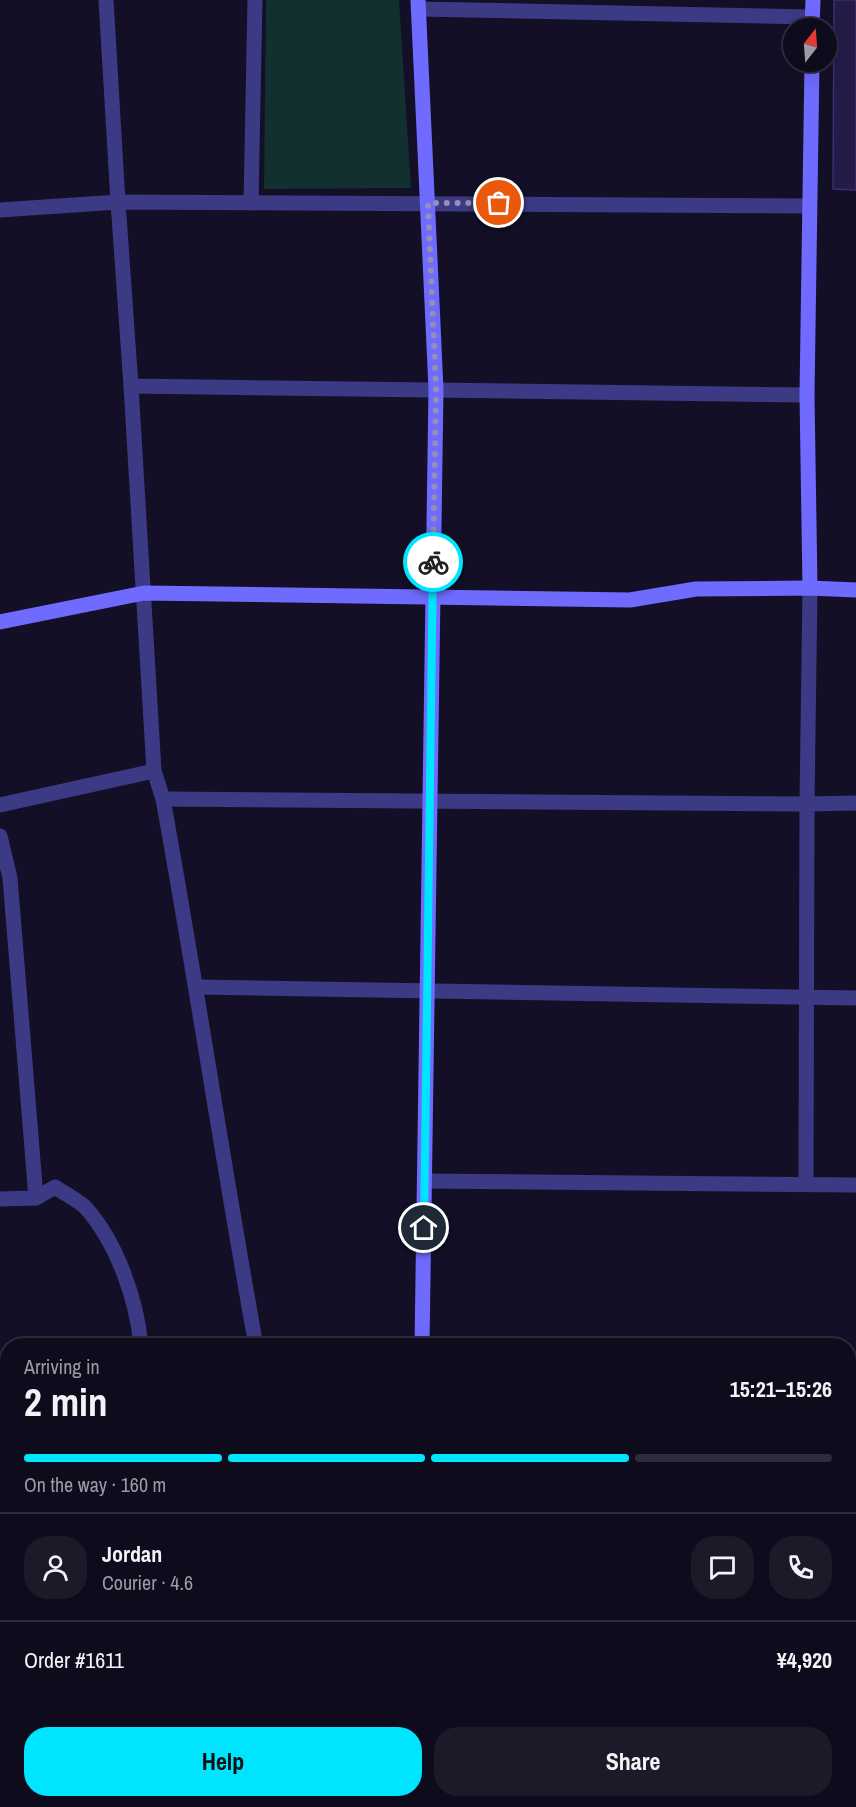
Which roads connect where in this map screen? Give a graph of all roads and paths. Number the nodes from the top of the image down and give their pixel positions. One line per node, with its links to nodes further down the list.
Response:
1 (106, 0): 8 (street)
2 (255, 0): 9 (street)
3 (813, 0): 5 (street)
4 (418, 4): 6 (street); 10 (street)
5 (812, 18)
6 (783, 22)
7 (812, 72): 11 (street)
8 (118, 202): 9 (street); 12 (street); 13 (street)
9 (250, 203): 10 (street)
10 (428, 203): 11 (street); 14 (street)
11 (809, 206): 15 (street)
12 (0, 210)
13 (131, 386): 14 (street); 18 (street)
14 (436, 389): 15 (street); 19 (street)
15 (807, 395): 16 (street)
16 (810, 588): 17 (street); 19 (street); 24 (street)
17 (856, 590)
18 (144, 593): 19 (street); 20 (street); 21 (street)
19 (433, 597): 23 (street)
20 (0, 622)
21 (154, 771): 22 (street); 26 (street)
22 (163, 799): 23 (street); 28 (street)
23 (429, 800): 24 (street); 29 (street)
24 (807, 804): 25 (street); 30 (street)
25 (856, 804)
26 (0, 805)
27 (0, 836): 35 (street)
28 (197, 987): 29 (street); 38 (street)
29 (427, 990): 30 (street); 32 (street)
30 (807, 998): 31 (street); 33 (street)
31 (856, 998)
32 (425, 1182): 33 (street); 39 (street)
33 (806, 1184): 34 (street)
34 (856, 1185)
35 (36, 1198): 36 (street); 37 (street)
36 (0, 1199)
37 (141, 1338)
38 (254, 1338)
39 (422, 1338)

